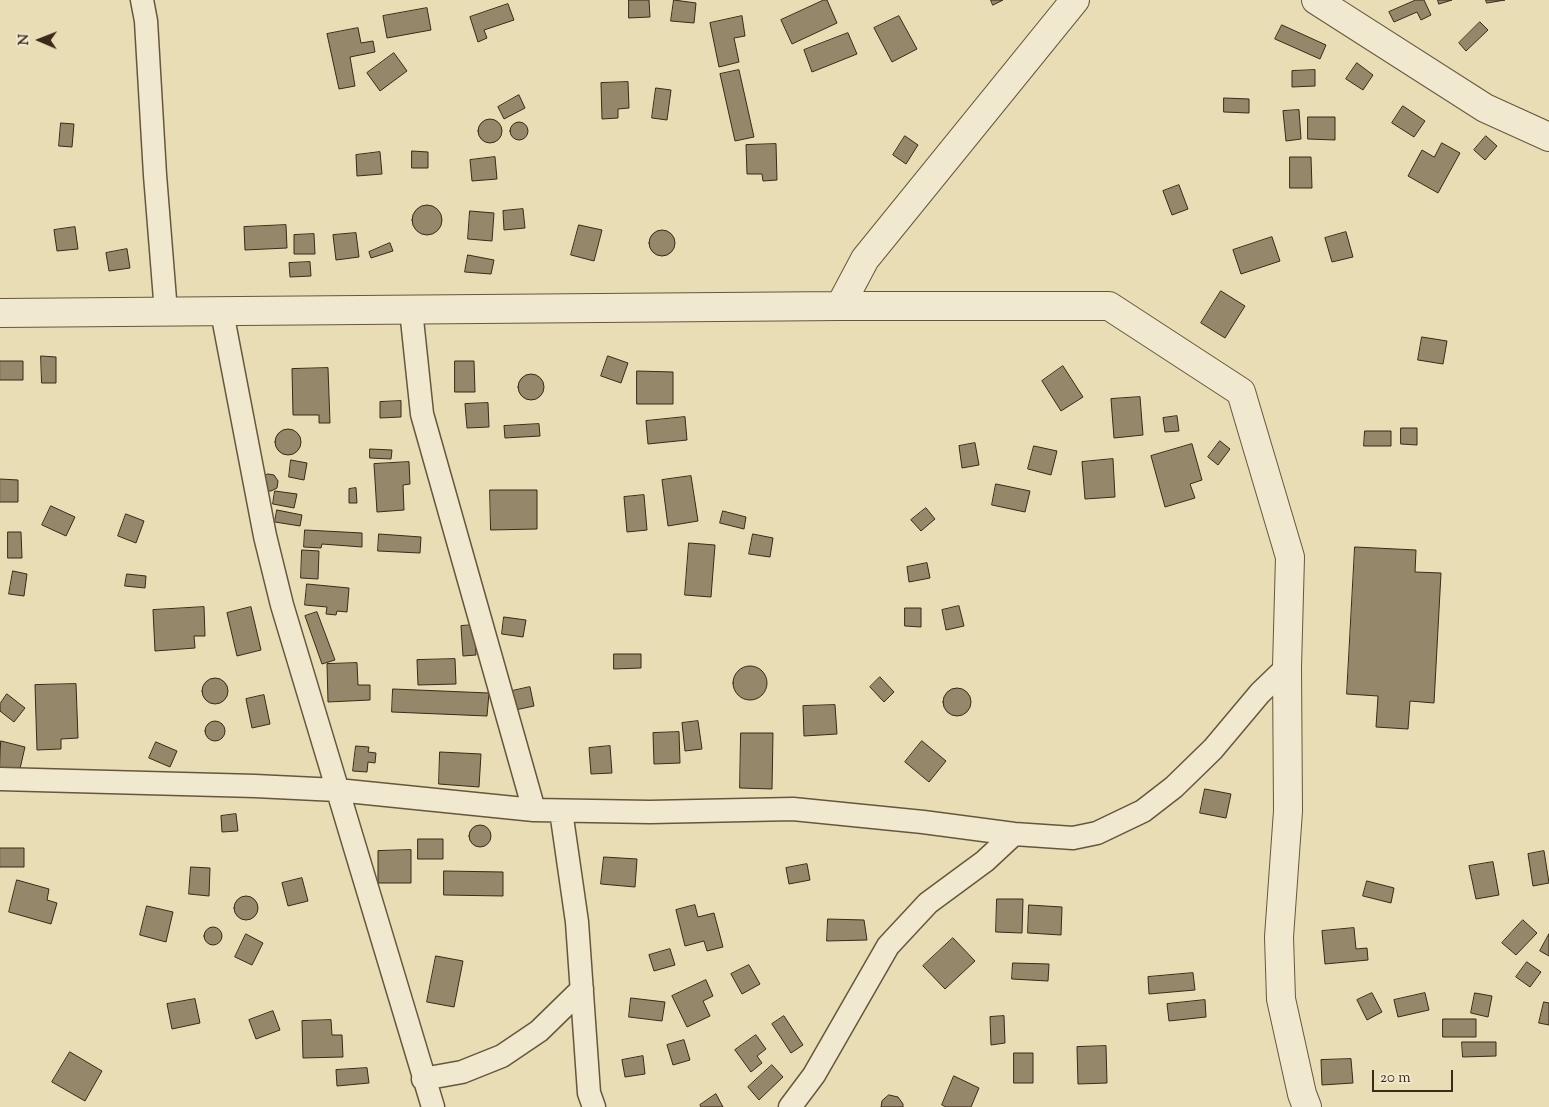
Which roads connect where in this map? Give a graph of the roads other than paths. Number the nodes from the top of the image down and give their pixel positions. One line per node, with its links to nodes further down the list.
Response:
1 (142, 0): 7 (street)
2 (1075, 0): 5 (street)
3 (1316, 0): 4 (street)
4 (1549, 137)
5 (840, 306): 6 (street); 10 (street)
6 (411, 310): 8 (street); 13 (street)
7 (166, 312): 8 (street); 9 (street)
8 (222, 312): 12 (street)
9 (0, 313)
10 (1287, 666): 15 (street); 21 (street)
11 (0, 779): 12 (street)
12 (337, 790): 13 (street); 17 (street)
13 (534, 810): 14 (street)
14 (561, 810): 15 (street); 16 (street)
15 (1014, 834): 20 (street)
16 (582, 989): 17 (street); 19 (street)
17 (423, 1079): 18 (street)
18 (433, 1107)
19 (594, 1107)
20 (790, 1107)
21 (1307, 1107)

